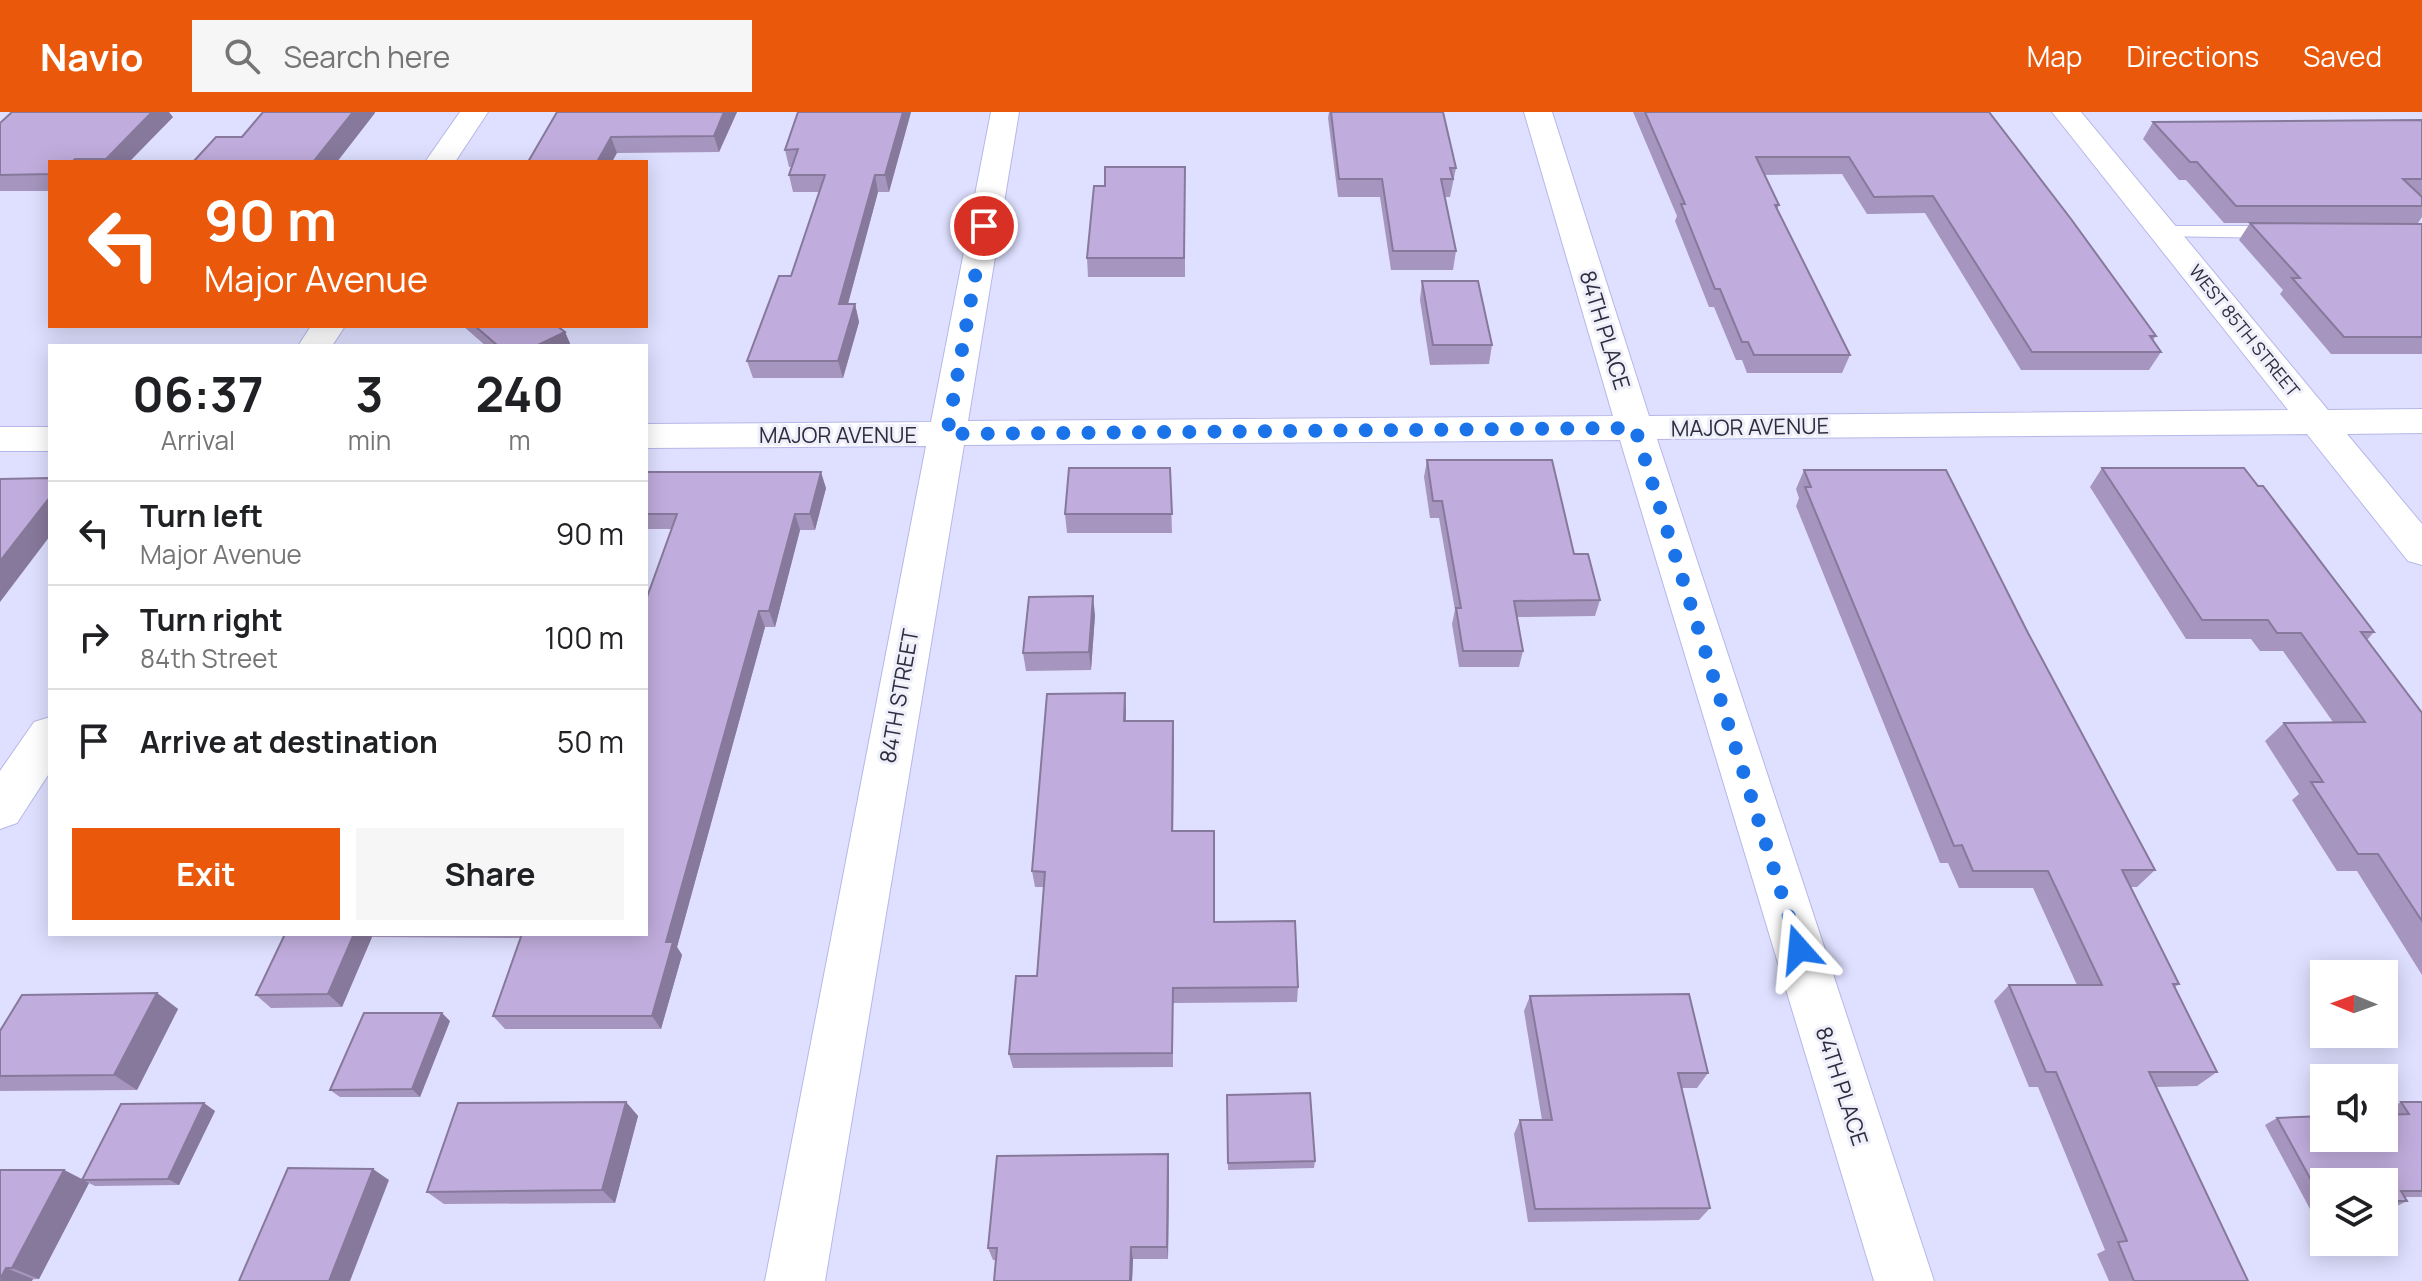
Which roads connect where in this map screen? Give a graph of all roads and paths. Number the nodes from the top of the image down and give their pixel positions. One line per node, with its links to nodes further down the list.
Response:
1 (474, 112): 5 (street)
2 (1005, 112): 11 (street, 84TH STREET)
3 (1538, 112): 10 (street, 84TH PLACE)
4 (2066, 112): 6 (street, WEST 85TH STREET)
5 (441, 160)
6 (2165, 232): 7 (lane); 9 (street, WEST 85TH STREET)
7 (2297, 232)
8 (2422, 421): 9 (street, MAJOR AVENUE)
9 (2317, 422): 10 (street, MAJOR AVENUE); 15 (street, WEST 85TH STREET)
10 (1635, 428): 11 (street, MAJOR AVENUE); 19 (street, 84TH PLACE)
11 (947, 434): 12 (street, MAJOR AVENUE); 18 (street, 84TH STREET)
12 (648, 436)
13 (0, 439): 14 (street)
14 (48, 439)
15 (2422, 551)
16 (48, 738): 17 (street)
17 (0, 809)
18 (795, 1281)
19 (1904, 1281)

